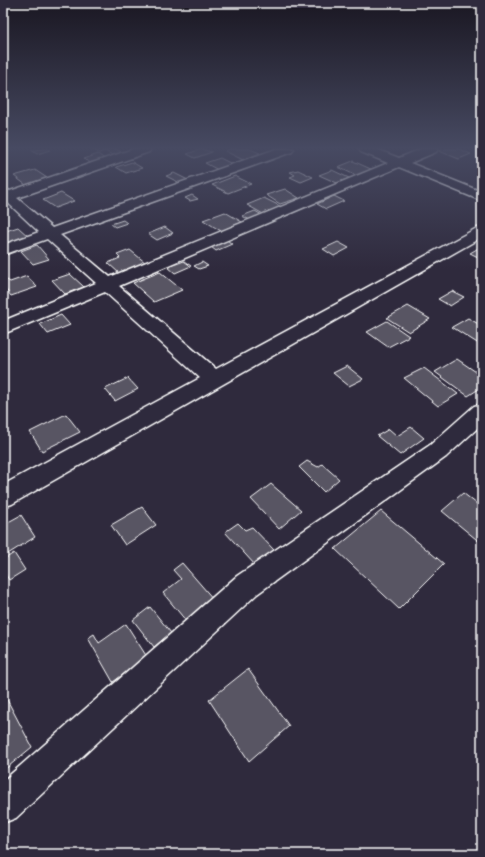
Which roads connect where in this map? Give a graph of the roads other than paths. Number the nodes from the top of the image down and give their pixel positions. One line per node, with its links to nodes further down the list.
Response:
1 (23, 189): 5 (street)
2 (176, 189): 8 (street)
3 (335, 189): 10 (street)
4 (462, 189): 6 (street)
5 (5, 195): 8 (street)
6 (482, 197)
7 (482, 231): 12 (street)
8 (49, 234): 9 (street); 10 (street)
9 (3, 250)
10 (106, 284): 11 (street); 12 (street)
11 (3, 328)
12 (214, 379): 14 (street)
13 (482, 412): 15 (street)
14 (3, 497)
15 (3, 805)

